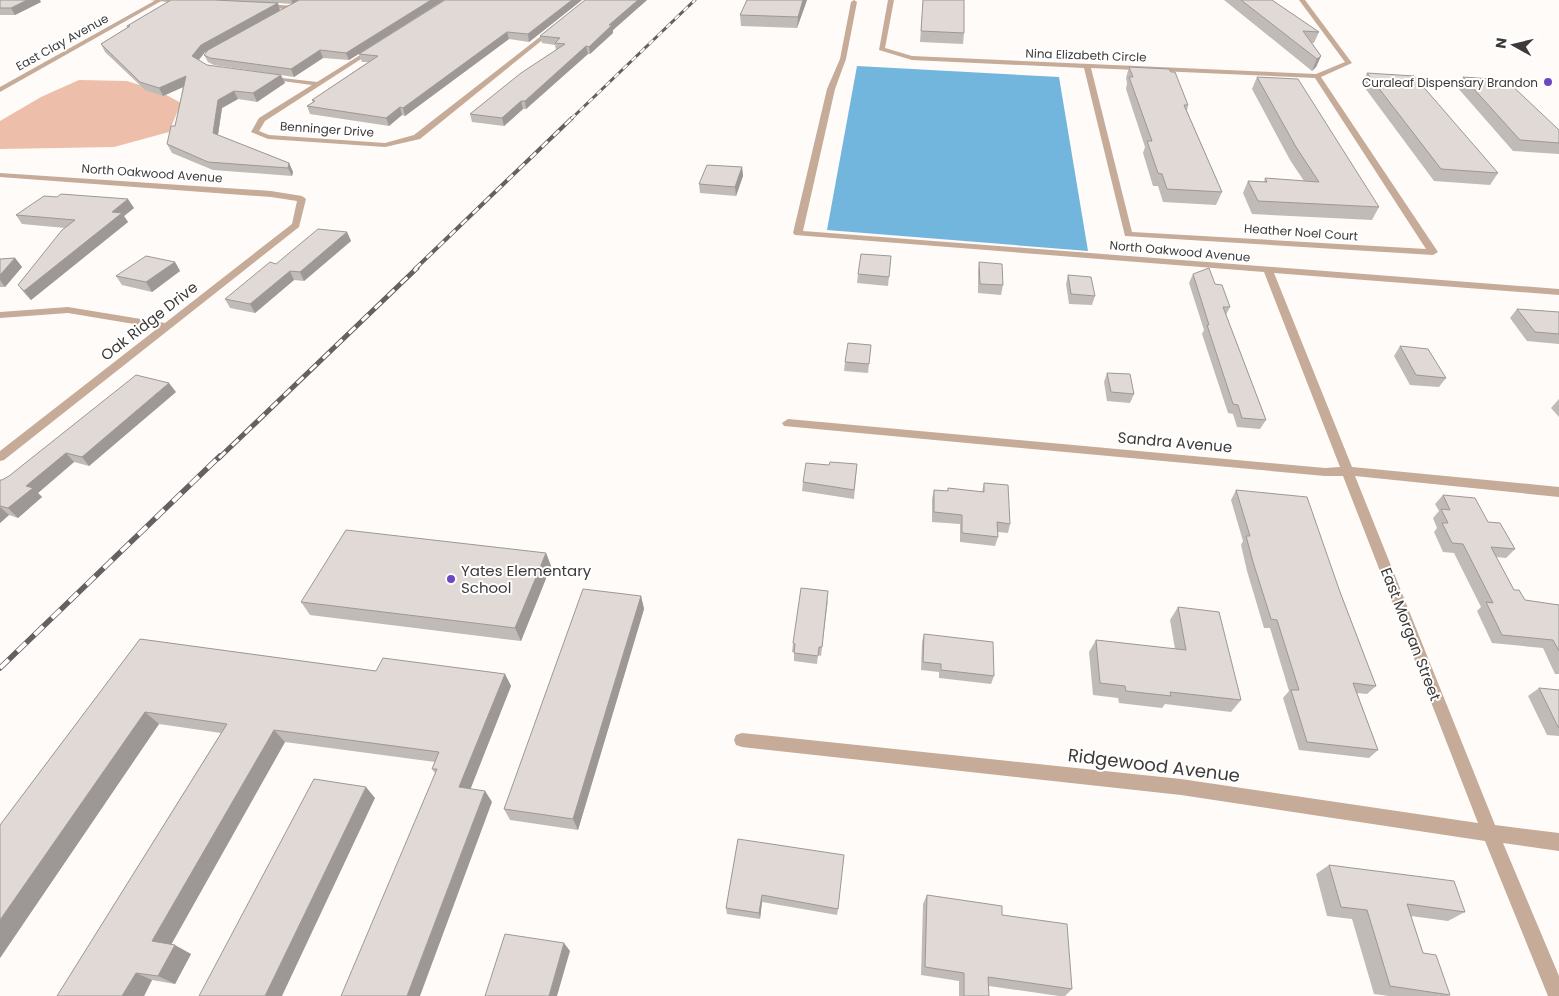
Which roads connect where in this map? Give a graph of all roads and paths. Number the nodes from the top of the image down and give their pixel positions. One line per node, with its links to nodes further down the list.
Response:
1 (153, 0): 2 (street)
2 (160, 0): 5 (street); 15 (street, East Clay Avenue)
3 (891, 0): 11 (street, Nina Elizabeth Circle)
4 (1302, 0): 13 (street, Nina Elizabeth Circle)
5 (189, 2)
6 (854, 2): 18 (street, North Oakwood Avenue)
7 (258, 6): 8 (street)
8 (281, 16)
9 (557, 25): 14 (street, Benninger Drive)
10 (377, 47): 14 (street, Benninger Drive)
11 (1087, 66): 13 (street, Nina Elizabeth Circle); 13 (street, Heather Noel Court)
12 (260, 76): 14 (street)
13 (1317, 76)
14 (319, 84)
15 (0, 90)
16 (0, 175): 17 (street, North Oakwood Avenue)
17 (302, 199): 21 (street, Oak Ridge Drive)
18 (1268, 270): 19 (street, North Oakwood Avenue); 24 (street, East Morgan Street)
19 (1559, 292)
20 (0, 315): 21 (street)
21 (166, 326): 23 (street, Oak Ridge Drive)
22 (788, 424): 24 (street, Sandra Avenue)
23 (0, 456)
24 (1348, 471): 25 (street, Sandra Avenue); 27 (street, East Morgan Street)
25 (1559, 492)
26 (742, 740): 27 (street, Ridgewood Avenue)
27 (1490, 833): 28 (street, Ridgewood Avenue); 29 (street, East Morgan Street)
28 (1559, 842)
29 (1558, 996)

